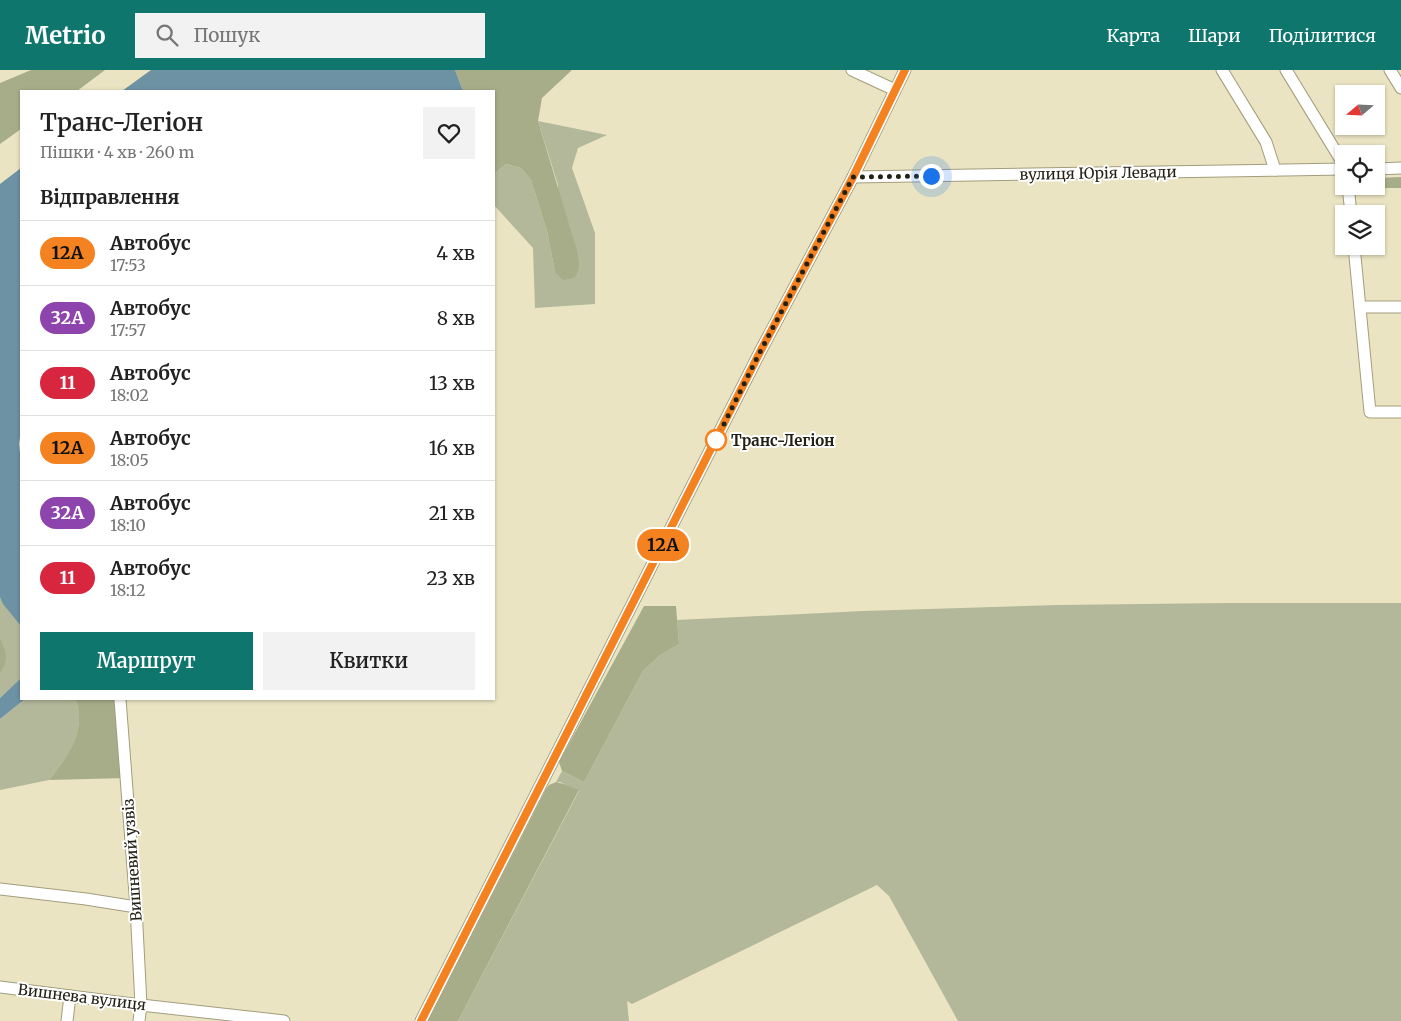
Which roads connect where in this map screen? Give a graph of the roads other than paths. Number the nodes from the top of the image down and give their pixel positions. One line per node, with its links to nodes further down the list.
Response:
1 (852, 70): 7 (street)
2 (905, 70): 7 (street)
3 (1222, 70): 12 (street)
4 (1286, 70): 8 (street)
5 (1390, 70): 6 (street)
6 (1401, 88)
7 (895, 90): 13 (street)
8 (1335, 150)
9 (1401, 168): 11 (street)
10 (1335, 169): 12 (street, вулиця Юрія Левади)
11 (1385, 169)
12 (1275, 170): 13 (street, вулиця Юрія Левади)
13 (853, 177): 27 (street)
14 (1355, 255): 15 (street)
15 (1360, 307): 16 (street); 17 (street)
16 (1401, 307)
17 (1401, 412)
18 (120, 700): 20 (street, Вишневий узвіз)
19 (0, 888): 20 (street)
20 (136, 907): 23 (street, Вишневий узвіз)
21 (0, 987): 22 (street, Вишнева вулиця)
22 (70, 996): 23 (street, Вишнева вулиця); 24 (street)
23 (141, 1005): 25 (street, Вишневий узвіз); 26 (street, Вишнева вулиця)
24 (67, 1021)
25 (139, 1021)
26 (284, 1021)
27 (422, 1021)

